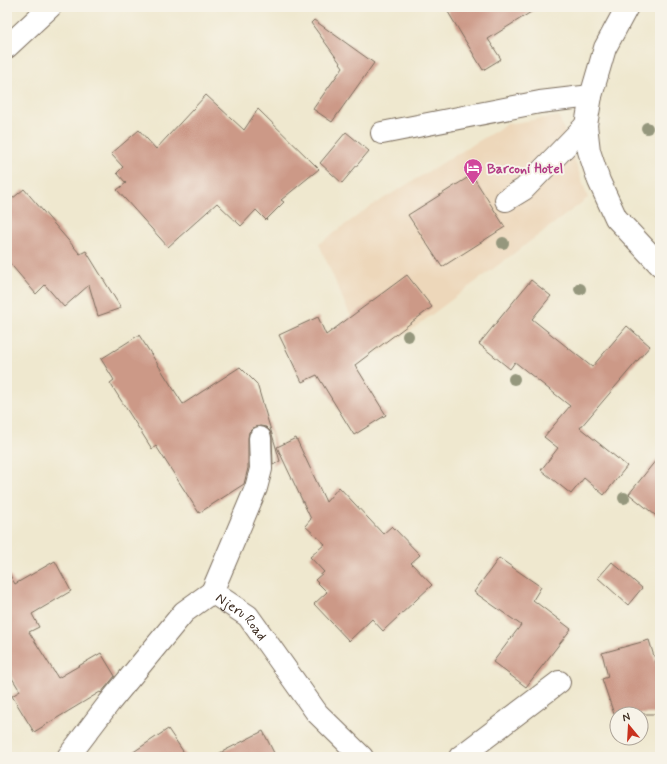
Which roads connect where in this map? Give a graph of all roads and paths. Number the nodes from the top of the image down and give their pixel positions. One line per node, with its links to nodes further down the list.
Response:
1 (50, 7): 3 (street)
2 (627, 7): 4 (street)
3 (7, 47)
4 (591, 96): 5 (street); 6 (street)
5 (586, 125): 7 (street); 8 (street)
6 (382, 133)
7 (506, 200)
8 (660, 264)
9 (260, 438): 10 (street)
10 (212, 592): 12 (street, Njeru Road); 13 (street, Njeru Road)
11 (559, 682): 14 (street)
12 (68, 757)
13 (362, 757)
14 (460, 757)

